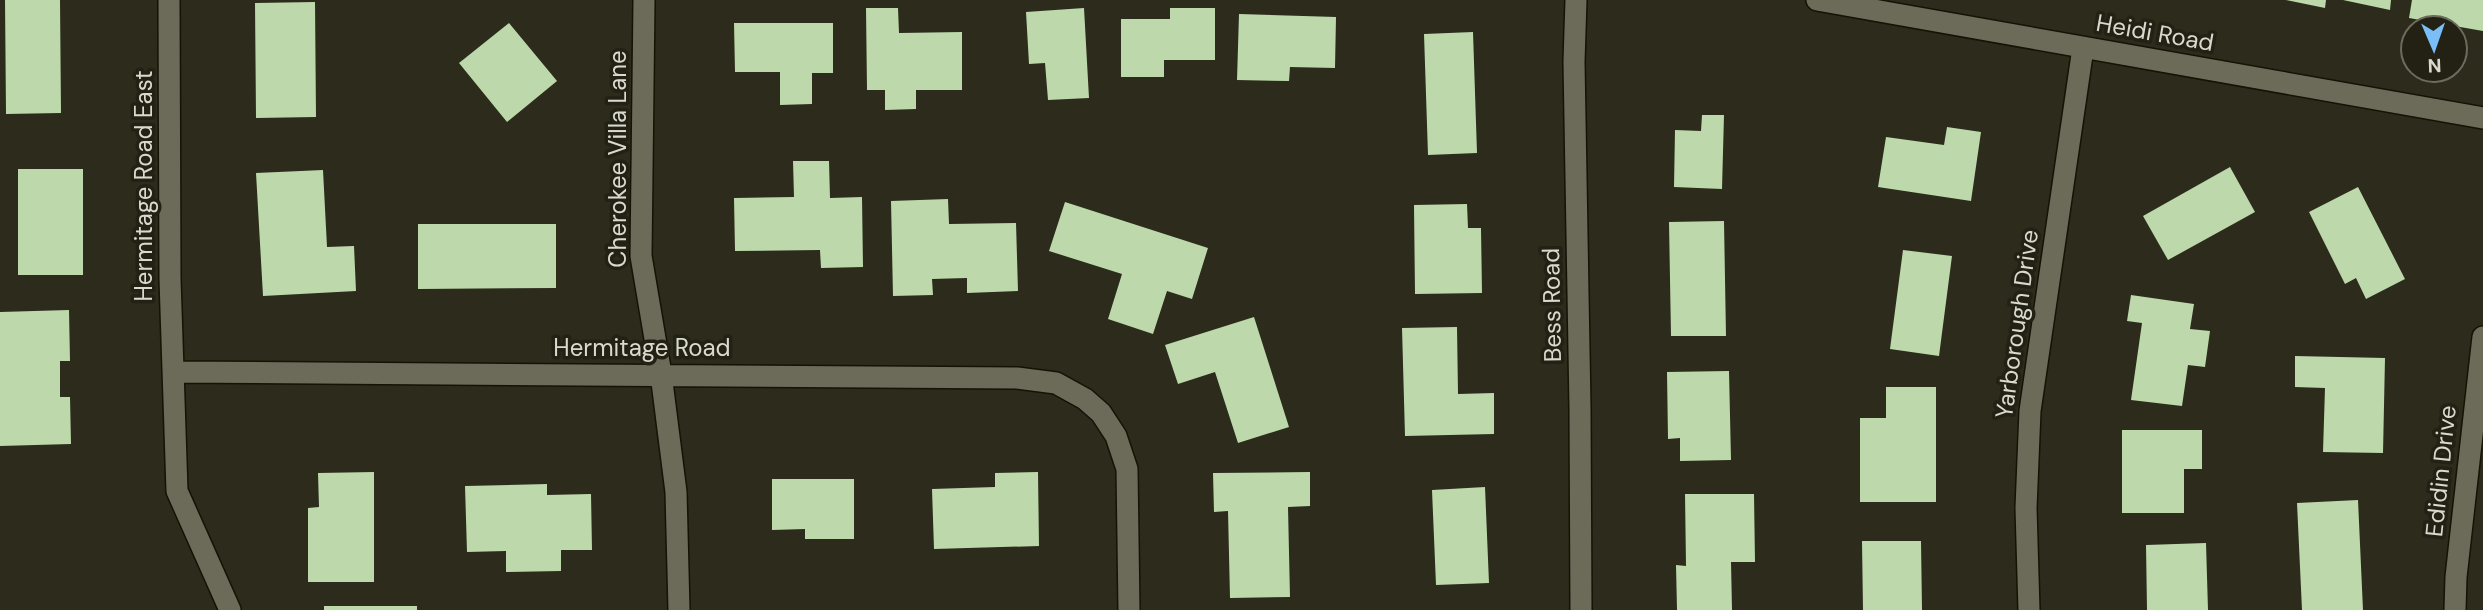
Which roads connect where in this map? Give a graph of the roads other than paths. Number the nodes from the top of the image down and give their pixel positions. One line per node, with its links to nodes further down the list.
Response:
1 (169, 0): 8 (street, Hermitage Road East)
2 (644, 0): 9 (street, Cherokee Villa Lane)
3 (1576, 0): 13 (street, Bess Road)
4 (1817, 0): 5 (street, Heidi Road)
5 (2083, 48): 6 (street, Heidi Road); 14 (street, Yarborough Drive)
6 (2483, 118)
7 (2483, 337): 15 (street, Edidin Drive)
8 (173, 372): 9 (street, Hermitage Road); 10 (street, Hermitage Road East)
9 (661, 374): 11 (street, Cherokee Villa Lane); 12 (street, Hermitage Road)
10 (230, 610)
11 (678, 610)
12 (1129, 610)
13 (1581, 610)
14 (2029, 610)
15 (2455, 610)

